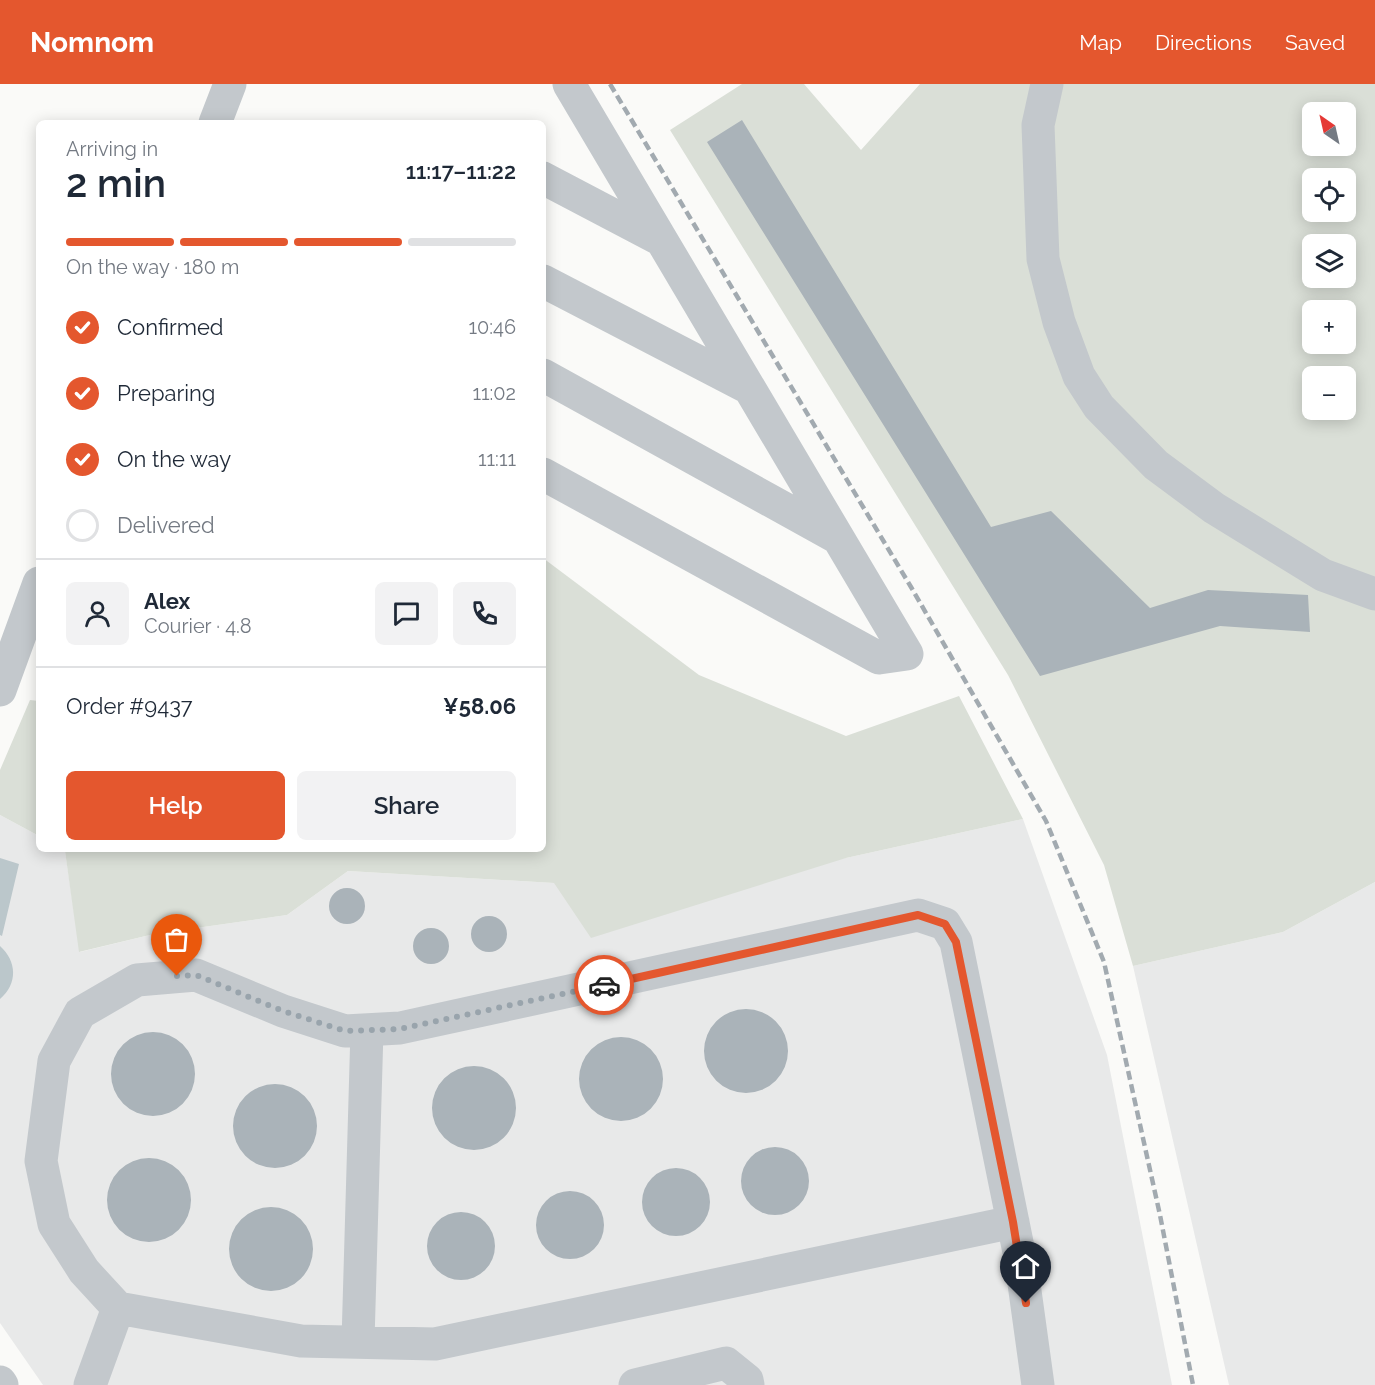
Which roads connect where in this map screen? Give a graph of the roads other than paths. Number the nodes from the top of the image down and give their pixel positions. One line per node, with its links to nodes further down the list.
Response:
1 (231, 84): 4 (street)
2 (569, 84): 6 (street)
3 (1047, 84): 13 (street)
4 (216, 120)
5 (546, 180): 6 (street)
6 (661, 240): 9 (street)
7 (546, 283): 9 (street)
8 (546, 377): 11 (street)
9 (749, 388): 11 (street)
10 (546, 476): 11 (street)
11 (838, 538)
12 (36, 591): 14 (street)
13 (1375, 594)
14 (0, 690)
15 (367, 1030): 16 (street); 17 (street); 18 (street)
16 (1013, 1222): 18 (street); 22 (street)
17 (118, 1308): 18 (street); 19 (street)
18 (358, 1341)
19 (90, 1385)
20 (635, 1385): 21 (street)
21 (748, 1385)
22 (1038, 1385)

